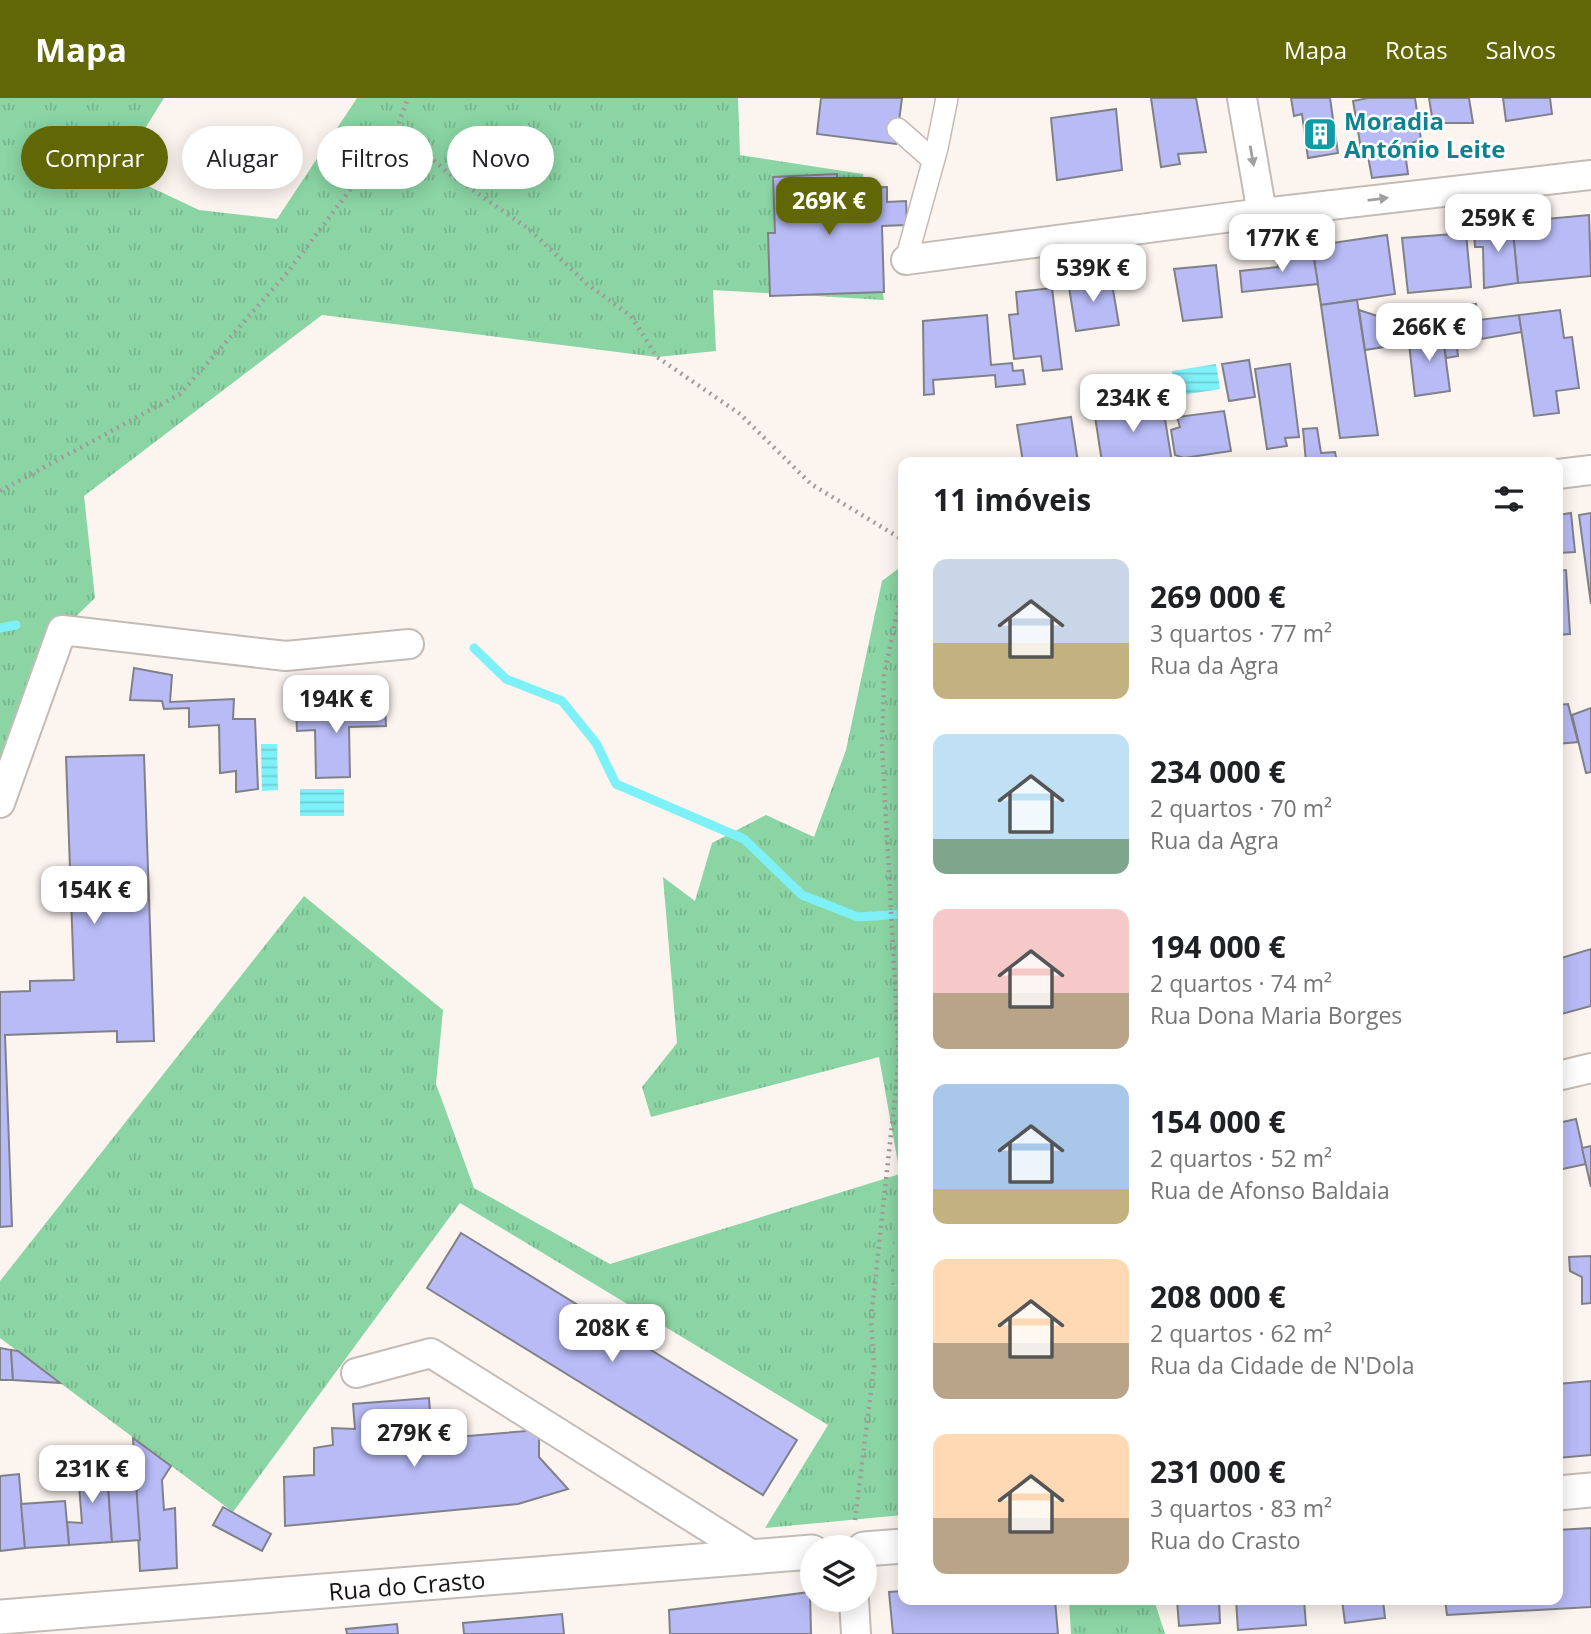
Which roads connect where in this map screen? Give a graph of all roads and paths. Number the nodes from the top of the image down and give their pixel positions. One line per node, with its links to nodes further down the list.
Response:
1 (408, 98): 4 (path)
2 (947, 98): 7 (street)
3 (1242, 98): 10 (street, one-way to 10)
4 (398, 126)
5 (898, 129): 7 (street)
6 (433, 160): 15 (path)
7 (933, 160): 11 (street)
8 (1591, 175): 10 (street, one-way to 8)
9 (351, 189): 14 (path)
10 (1262, 213): 11 (street)
11 (906, 260)
12 (1591, 470): 13 (street)
13 (1563, 473)
14 (0, 491)
15 (898, 537)
16 (898, 609): 19 (path)
17 (409, 644): 18 (street)
18 (0, 803)
19 (898, 1041)
20 (898, 1068): 26 (path)
21 (1591, 1068): 22 (street)
22 (1563, 1075)
23 (356, 1373): 30 (street)
24 (1591, 1490): 25 (street)
25 (1563, 1493)
26 (860, 1535)
27 (877, 1543): 28 (street)
28 (898, 1545)
29 (800, 1553): 30 (street, Rua do Crasto)
30 (754, 1556): 32 (street, Rua do Crasto)
31 (855, 1612): 33 (street)
32 (0, 1617)
33 (856, 1634)

